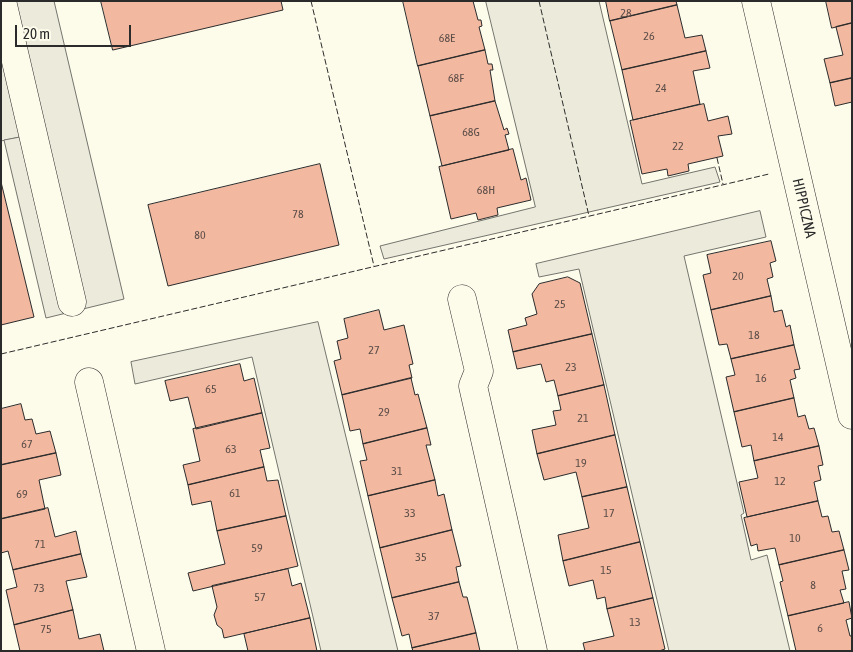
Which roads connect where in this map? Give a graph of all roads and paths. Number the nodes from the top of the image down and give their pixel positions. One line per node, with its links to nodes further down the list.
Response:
1 (2, 1): 4 (street)
2 (756, 1): 6 (street, HIPPICZNA)
3 (462, 300): 8 (street)
4 (72, 302)
5 (89, 382): 7 (street)
6 (852, 415)
7 (151, 651)
8 (533, 651)

